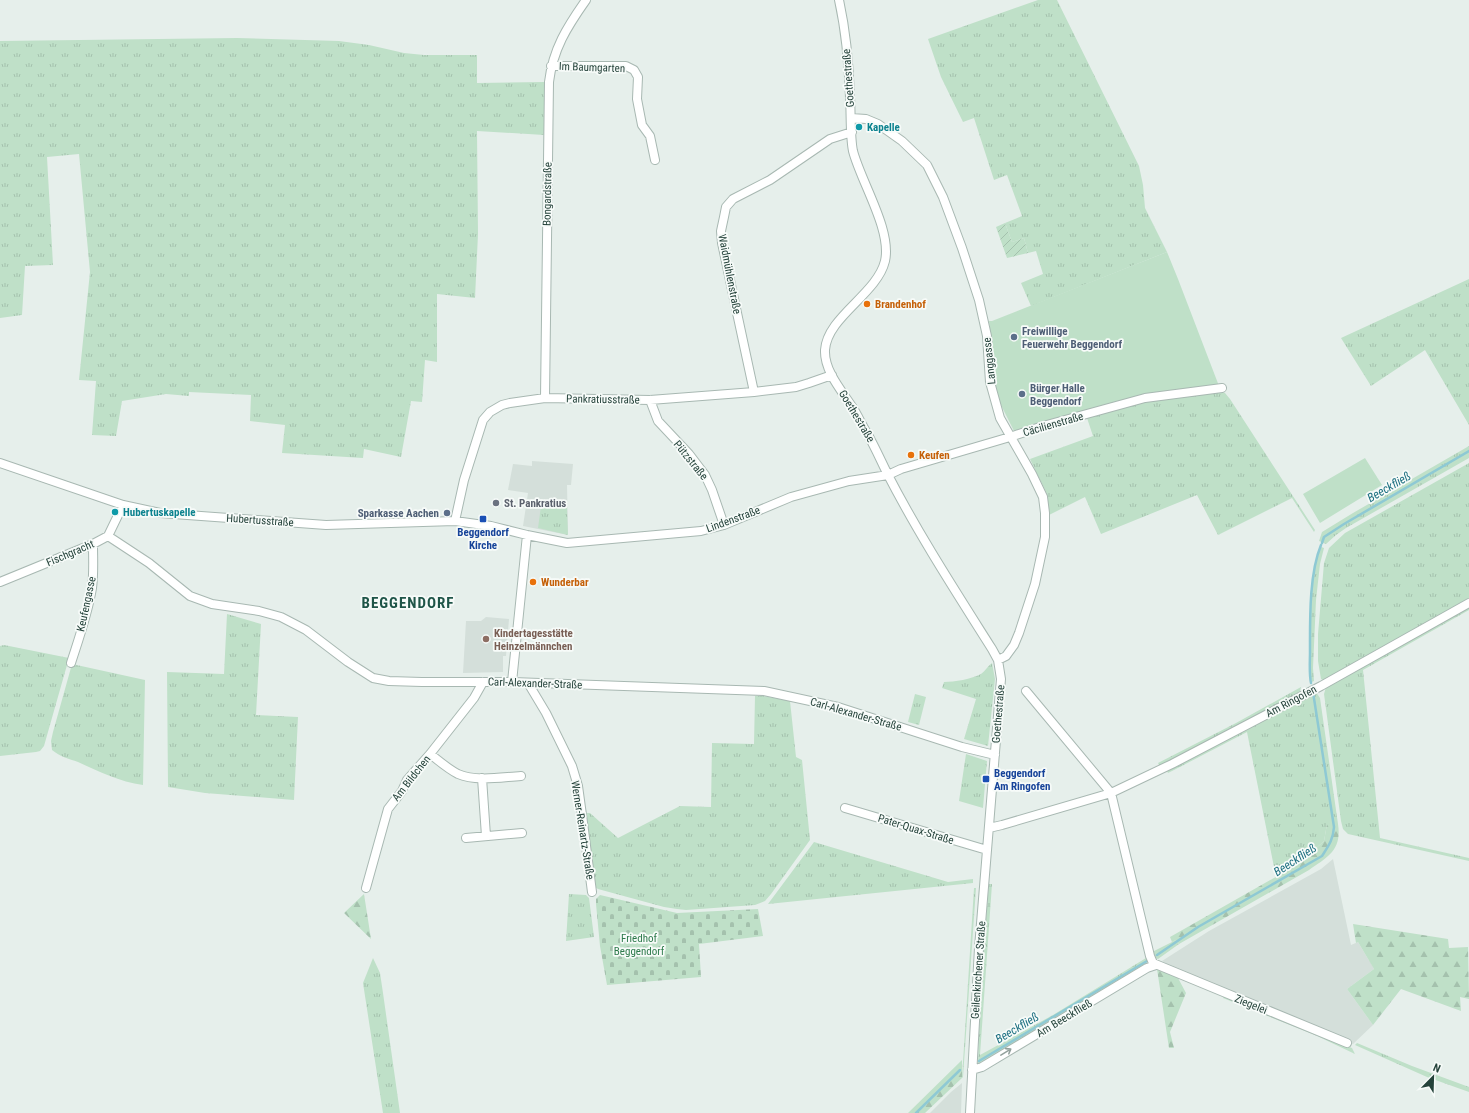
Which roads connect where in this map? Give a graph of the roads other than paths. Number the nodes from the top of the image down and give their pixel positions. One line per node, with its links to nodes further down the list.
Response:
1 (586, 0): 3 (street, Bongardstraße)
2 (839, 0): 4 (street, Goethestraße)
3 (551, 66): 6 (street, Im Baumgarten); 10 (street, Bongardstraße)
4 (851, 118): 5 (street, Goethestraße); 12 (street, Langgasse)
5 (852, 132): 7 (street, Goethestraße); 9 (street, Waidmühlenstraße)
6 (655, 160)
7 (832, 375): 9 (street, Pankratiusstraße); 14 (street, Goethestraße)
8 (1222, 388): 12 (street, Cäcilienstraße)
9 (754, 392): 11 (street, Pankratiusstraße)
10 (545, 398): 11 (street, Pankratiusstraße); 16 (street, Pankratiusstraße)
11 (650, 400): 17 (street, Pützstraße)
12 (1010, 437): 14 (street, Cäcilienstraße); 23 (street, Langgasse)
13 (0, 463): 15 (street, Hubertusstraße)
14 (888, 475): 17 (street, Lindenstraße); 23 (street, Goethestraße)
15 (123, 504): 16 (street, Hubertusstraße); 19 (street, Fischgracht)
16 (455, 521): 18 (street, Hubertusstraße)
17 (724, 525): 18 (street, Lindenstraße)
18 (527, 535): 26 (street)
19 (108, 536): 20 (street, Fischgracht); 25 (street, Carl-Alexander-Straße)
20 (93, 544): 21 (street, Fischgracht); 24 (street, Keufengasse)
21 (0, 582)
22 (1469, 603): 33 (street, Am Ringofen)
23 (998, 660): 30 (street, Goethestraße)
24 (71, 663)
25 (483, 682): 26 (street, Carl-Alexander-Straße); 29 (street, Am Bildchen)
26 (512, 682): 27 (street, Carl-Alexander-Straße)
27 (528, 683): 30 (street, Carl-Alexander-Straße); 41 (street, Werner-Reinartz-Straße)
28 (1026, 691): 33 (street)
29 (430, 754): 32 (street); 40 (street, Am Bildchen)
30 (995, 755): 35 (street, Goethestraße)
31 (521, 776): 32 (street)
32 (482, 778): 37 (street)
33 (1111, 793): 35 (street, Am Ringofen); 42 (street)
34 (846, 808): 39 (street, Pater-Quax-Straße)
35 (989, 828): 39 (street, Geilenkirchener Straße)
36 (522, 833): 37 (street)
37 (486, 836): 38 (street)
38 (466, 838)
39 (987, 850): 44 (street, Geilenkirchener Straße)
40 (366, 888)
41 (592, 892)
42 (1156, 965): 43 (street, Ziegelei); 44 (street, Am Beeckfließ, one-way to 42)
43 (1346, 1043)
44 (972, 1070): 45 (street, Geilenkirchener Straße)
45 (970, 1113)

